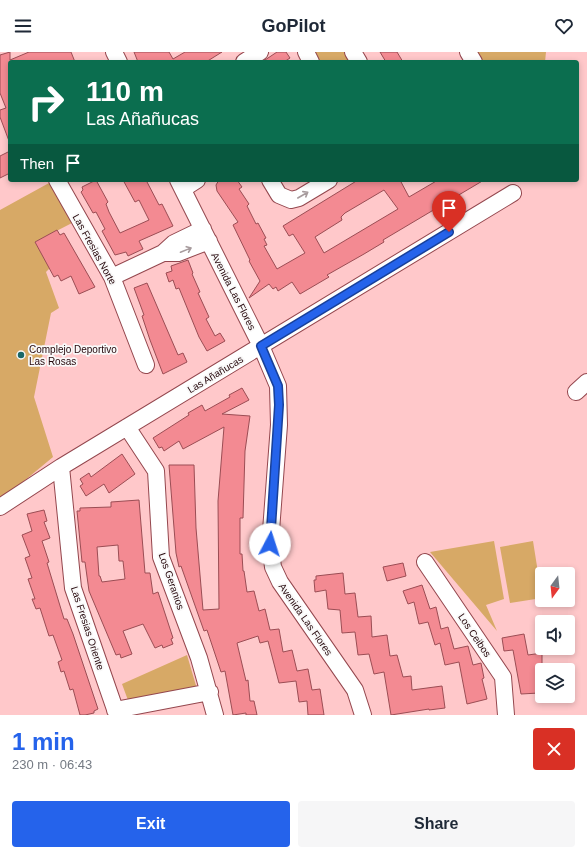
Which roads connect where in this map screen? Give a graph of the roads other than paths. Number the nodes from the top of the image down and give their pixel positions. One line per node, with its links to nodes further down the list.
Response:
1 (260, 52): 2 (street)
2 (247, 60)
3 (58, 182): 9 (street, Las Fresias Norte)
4 (271, 182): 5 (street, one-way to 5)
5 (326, 182)
6 (180, 184): 8 (street, Avenida Las Flores)
7 (513, 194): 10 (street, Las Añañucas)
8 (206, 235): 9 (street); 10 (street, Avenida Las Flores)
9 (112, 277): 11 (street, Las Fresias Norte)
10 (261, 346): 12 (street, Las Añañucas); 20 (street, Avenida Las Flores)
11 (146, 364)
12 (127, 427): 13 (street, Las Añañucas); 16 (street, Los Geranios)
13 (61, 467): 14 (street, Las Añañucas); 17 (street, Las Fresias Oriente)
14 (0, 507)
15 (425, 562): 18 (street, Los Ceibos)
16 (210, 692): 17 (street); 19 (street, Los Geranios)
17 (116, 712)
18 (502, 714)
19 (215, 715)
20 (363, 715)

